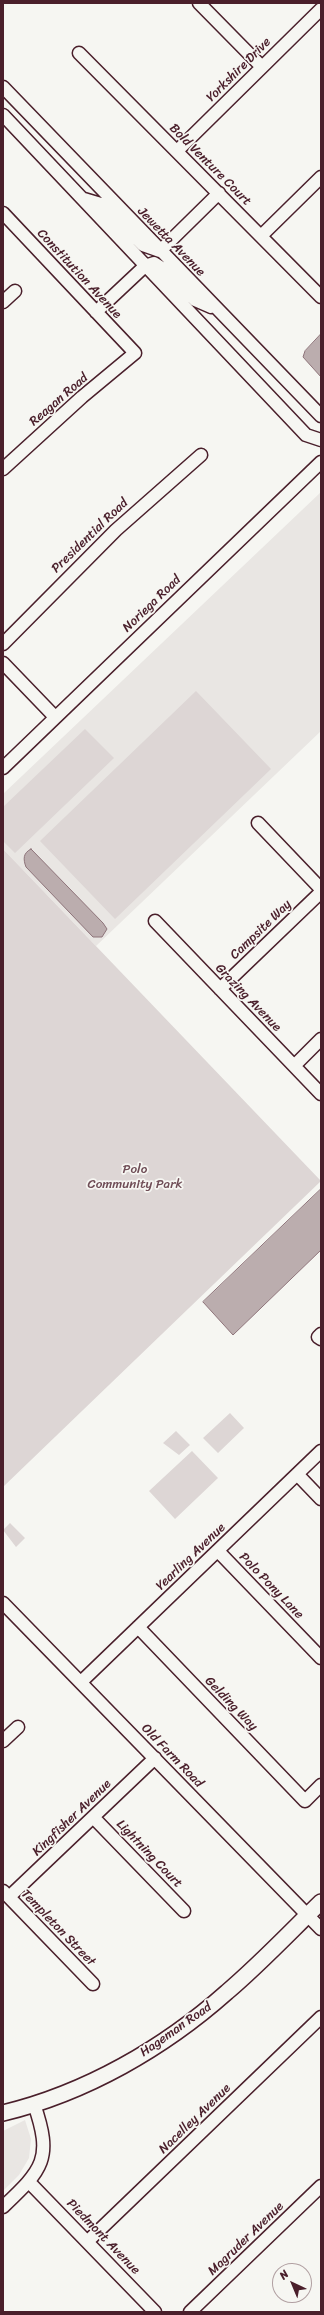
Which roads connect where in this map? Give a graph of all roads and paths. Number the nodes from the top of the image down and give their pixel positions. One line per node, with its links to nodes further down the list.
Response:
1 (199, 3): 4 (street)
2 (321, 9): 4 (street, Yorkshire Drive)
3 (79, 53): 7 (street, Bold Venture Court)
4 (262, 67): 7 (street, Yorkshire Drive)
5 (3, 87): 13 (street, Jewetta Avenue)
6 (3, 115): 10 (street)
7 (177, 151): 9 (street, Bold Venture Court)
8 (321, 177): 12 (street)
9 (218, 193): 12 (street, Bold Venture Court); 13 (street)
10 (83, 198): 13 (street); 14 (street)
11 (3, 213): 19 (street, Constitution Avenue)
12 (261, 236): 16 (street, Bold Venture Court)
13 (160, 251): 18 (street, Jewetta Avenue)
14 (145, 266): 18 (street); 19 (street); 22 (street)
15 (15, 291): 17 (street)
16 (321, 297)
17 (3, 302)
18 (217, 310): 21 (street, Jewetta Avenue)
19 (96, 312): 20 (street, Constitution Avenue)
20 (135, 354): 25 (street, Reagan Road)
21 (321, 416)
22 (321, 440)
23 (201, 455): 26 (street, Presidential Road)
24 (321, 462): 28 (street, Noriega Road)
25 (3, 469)
26 (3, 644)
27 (3, 663): 28 (street)
28 (55, 717): 29 (street, Noriega Road)
29 (3, 768)
30 (258, 823): 31 (street)
31 (321, 889)
32 (321, 892): 34 (street, Campsite Way)
33 (155, 921): 34 (street, Grazing Avenue)
34 (220, 989): 36 (street, Grazing Avenue)
35 (321, 1040): 36 (street)
36 (294, 1066): 37 (street, Grazing Avenue)
37 (321, 1094)
38 (321, 1451): 39 (street, Yearling Avenue)
39 (297, 1474): 40 (street); 41 (street, Yearling Avenue)
40 (321, 1499)
41 (218, 1550): 43 (street, Yearling Avenue); 44 (street, Polo Pony Lane)
42 (3, 1603): 45 (street, Old Farm Road)
43 (138, 1627): 45 (street, Yearling Avenue); 49 (street, Gelding Way)
44 (321, 1658)
45 (81, 1682): 48 (street, Old Farm Road)
46 (18, 1727): 47 (street)
47 (3, 1741)
48 (154, 1758): 50 (street, Kingfisher Avenue); 54 (street, Old Farm Road)
49 (321, 1785)
50 (93, 1817): 51 (street, Kingfisher Avenue); 53 (street, Lightning Court)
51 (6, 1894): 56 (street, Templeton Street)
52 (321, 1902): 54 (main road, Hageman Road)
53 (184, 1911)
54 (307, 1915): 55 (street, Old Farm Road); 58 (main road, Hageman Road)
55 (321, 1929)
56 (92, 1984)
57 (321, 2017): 63 (street, Nacelley Avenue)
58 (34, 2104): 59 (main road, Hageman Road); 60 (street)
59 (3, 2114)
60 (29, 2182): 62 (street); 63 (street, Piedmont Avenue)
61 (321, 2186): 65 (street, Magruder Avenue)
62 (3, 2207)
63 (88, 2241): 64 (street, Piedmont Avenue)
64 (155, 2312)
65 (190, 2312)

